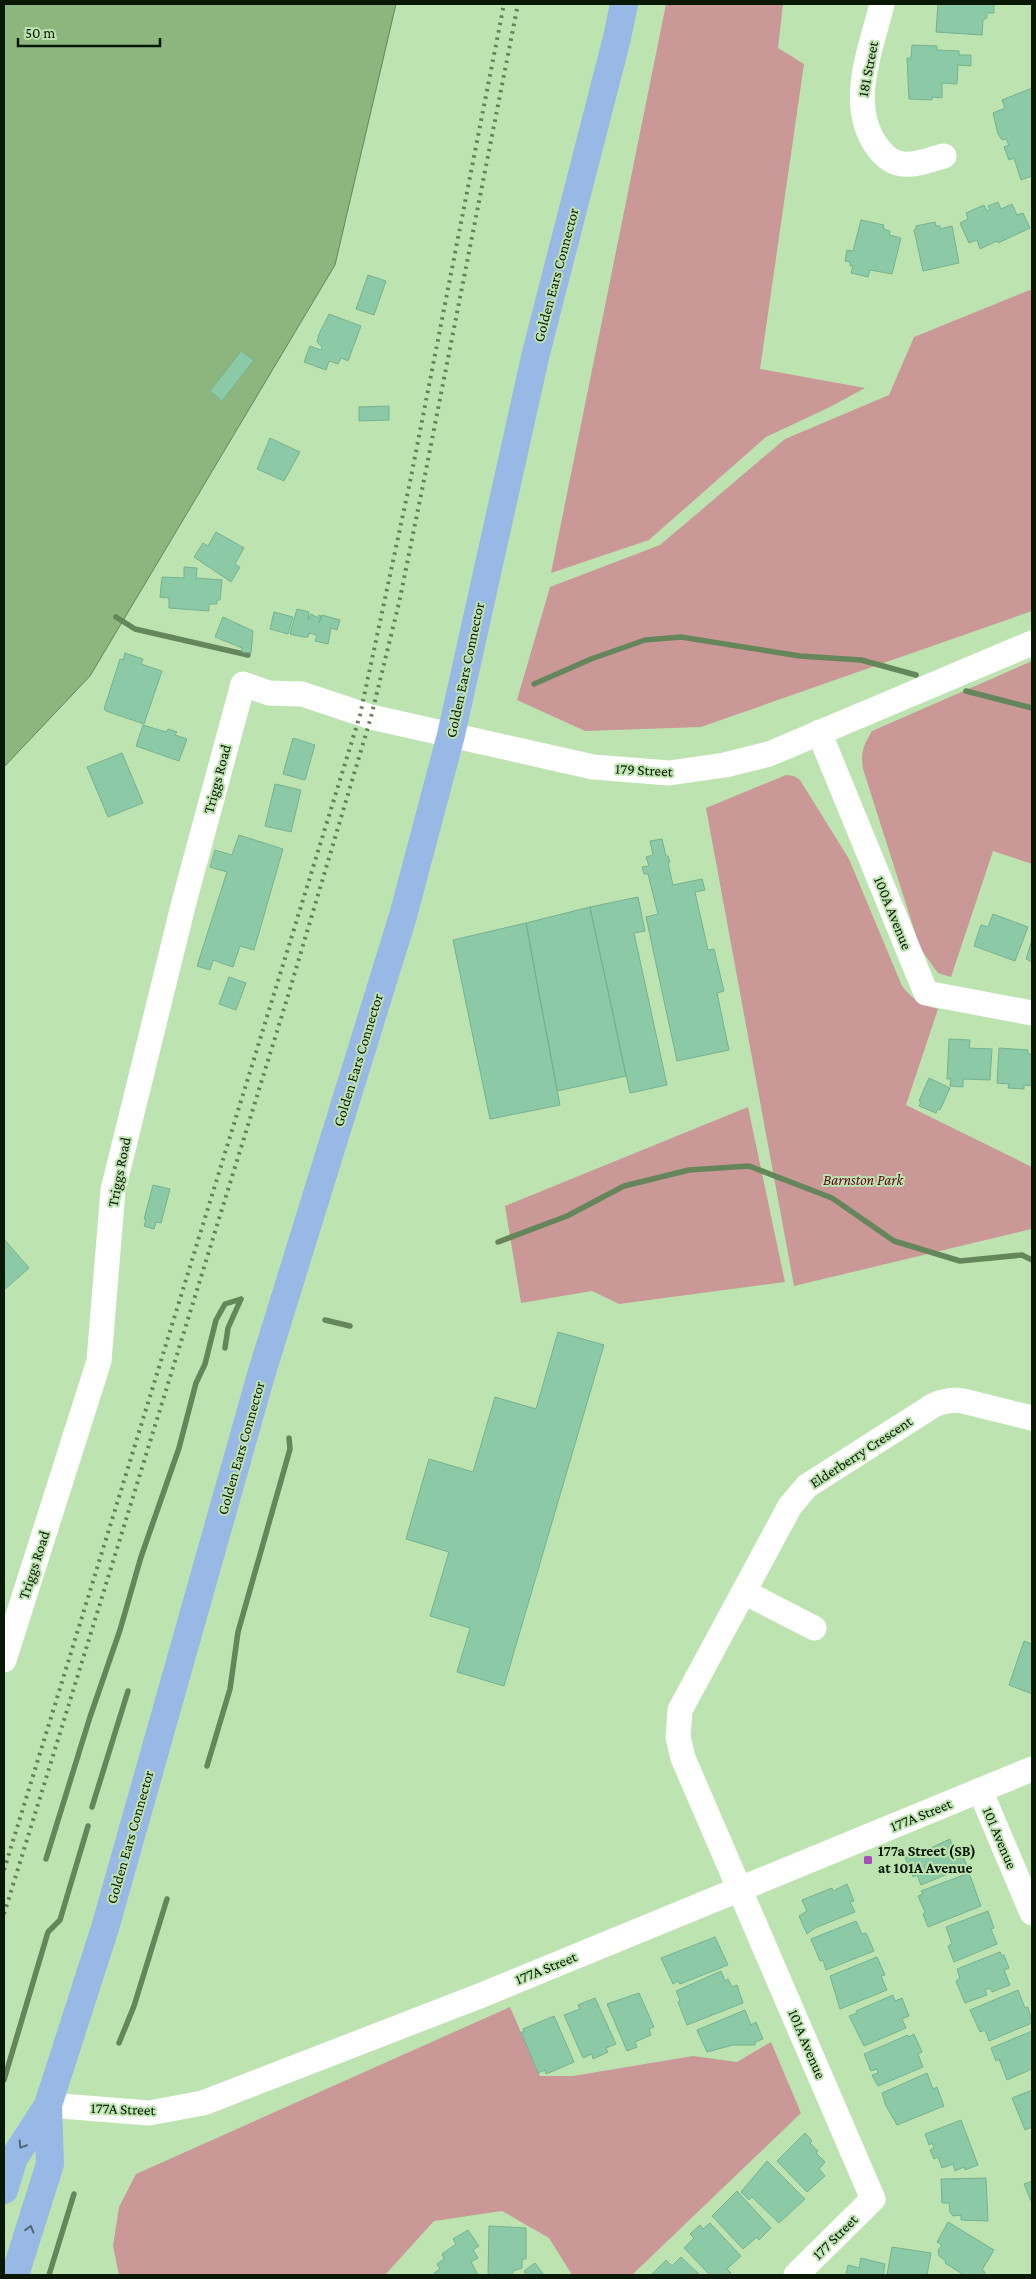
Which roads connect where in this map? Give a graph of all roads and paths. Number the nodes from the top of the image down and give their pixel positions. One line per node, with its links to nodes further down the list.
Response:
1 (624, 4): 7 (main road, Golden Ears Connector)
2 (882, 4): 3 (street, 181 Street)
3 (944, 156)
4 (1032, 643): 6 (street, 179 Street)
5 (243, 684): 7 (street, 179 Street); 12 (street, Triggs Road)
6 (819, 732): 7 (street, 179 Street); 8 (street, 100A Avenue)
7 (451, 735): 17 (main road, Golden Ears Connector)
8 (1032, 1013)
9 (1032, 1418): 10 (street, Elderberry Crescent)
10 (744, 1592): 11 (street); 15 (street, Elderberry Crescent)
11 (814, 1628)
12 (4, 1660)
13 (1032, 1769): 14 (street, 177A Street)
14 (980, 1790): 15 (street, 177A Street); 16 (street, 101 Avenue)
15 (740, 1889): 17 (street, 177A Street); 19 (street, 101A Avenue)
16 (1032, 1913)
17 (48, 2105): 18 (main road, Golden Ears Connector, one-way to 18); 20 (main road, Golden Ears Connector, one-way to 17)
18 (4, 2190)
19 (873, 2199): 21 (street, 177 Street)
20 (16, 2275)
21 (796, 2275)

